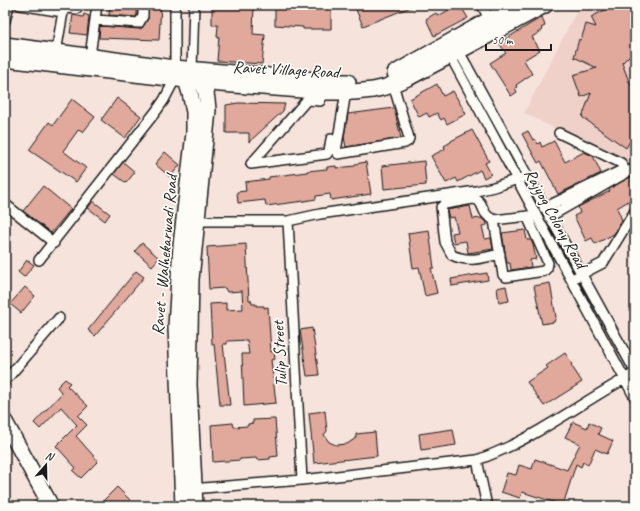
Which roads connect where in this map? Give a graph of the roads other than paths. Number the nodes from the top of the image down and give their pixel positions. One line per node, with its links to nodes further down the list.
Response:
1 (9, 5): 14 (street)
2 (20, 5): 11 (street)
3 (80, 5): 11 (street)
4 (97, 5): 13 (street)
5 (143, 5): 13 (street)
6 (175, 5): 20 (street)
7 (194, 5): 20 (street)
8 (482, 5): 12 (street)
9 (515, 5): 12 (main road, Ravet Village Road)
10 (545, 5): 16 (main road, Ravet Village Road)
11 (63, 12): 17 (street)
12 (489, 19): 16 (main road, Ravet Village Road)
13 (95, 20): 18 (street)
14 (5, 21)
15 (5, 45): 17 (main road, Ravet Village Road)
16 (452, 48): 20 (main road, Ravet Village Road); 22 (main road, Ravet Village Road); 26 (street, Rajyog Colony Road); 27 (street, Rajyog Colony Road)
17 (56, 52): 18 (main road, Ravet Village Road)
18 (90, 56): 20 (main road, Ravet Village Road)
19 (5, 59): 20 (main road, Ravet Village Road)
20 (182, 74): 21 (main road); 33 (main road, Ravet - Walhekarwadi Road); 36 (street)
21 (203, 82): 23 (main road, Ravet Village Road); 33 (main road, Ravet - Walhekarwadi Road)
22 (393, 84): 23 (main road, Ravet Village Road); 23 (street)
23 (336, 92): 23 (street)
24 (559, 133): 29 (street)
25 (635, 170): 32 (street)
26 (526, 175): 27 (street); 29 (street, Rajyog Colony Road)
27 (517, 180): 31 (street, Rajyog Colony Road); 35 (street)
28 (5, 204): 36 (street)
29 (544, 208): 32 (street, Rajyog Colony Road)
30 (635, 211): 39 (street)
31 (532, 215): 34 (street); 37 (street); 40 (street, Rajyog Colony Road)
32 (549, 217): 39 (street, Rajyog Colony Road)
33 (190, 220): 35 (street); 49 (main road, Ravet - Walhekarwadi Road)
34 (494, 220): 37 (street); 37 (street)
35 (288, 221): 48 (street, Tulip Street)
36 (54, 243): 38 (street)
37 (500, 254)
38 (40, 260)
39 (581, 274): 40 (street); 42 (street, Rajyog Colony Road)
40 (571, 279): 43 (street, Rajyog Colony Road)
41 (59, 318): 44 (street)
42 (635, 372): 43 (street)
43 (624, 379): 45 (street, Rajyog Colony Road); 47 (street)
44 (5, 381)
45 (635, 398)
46 (5, 422): 50 (main road)
47 (477, 460): 48 (street); 53 (street)
48 (302, 480): 49 (street)
49 (188, 489): 51 (main road, Ravet - Walhekarwadi Road); 52 (main road, Ravet - Walhekarwadi Road)
50 (45, 502)
51 (183, 506)
52 (196, 506)
53 (487, 506)

